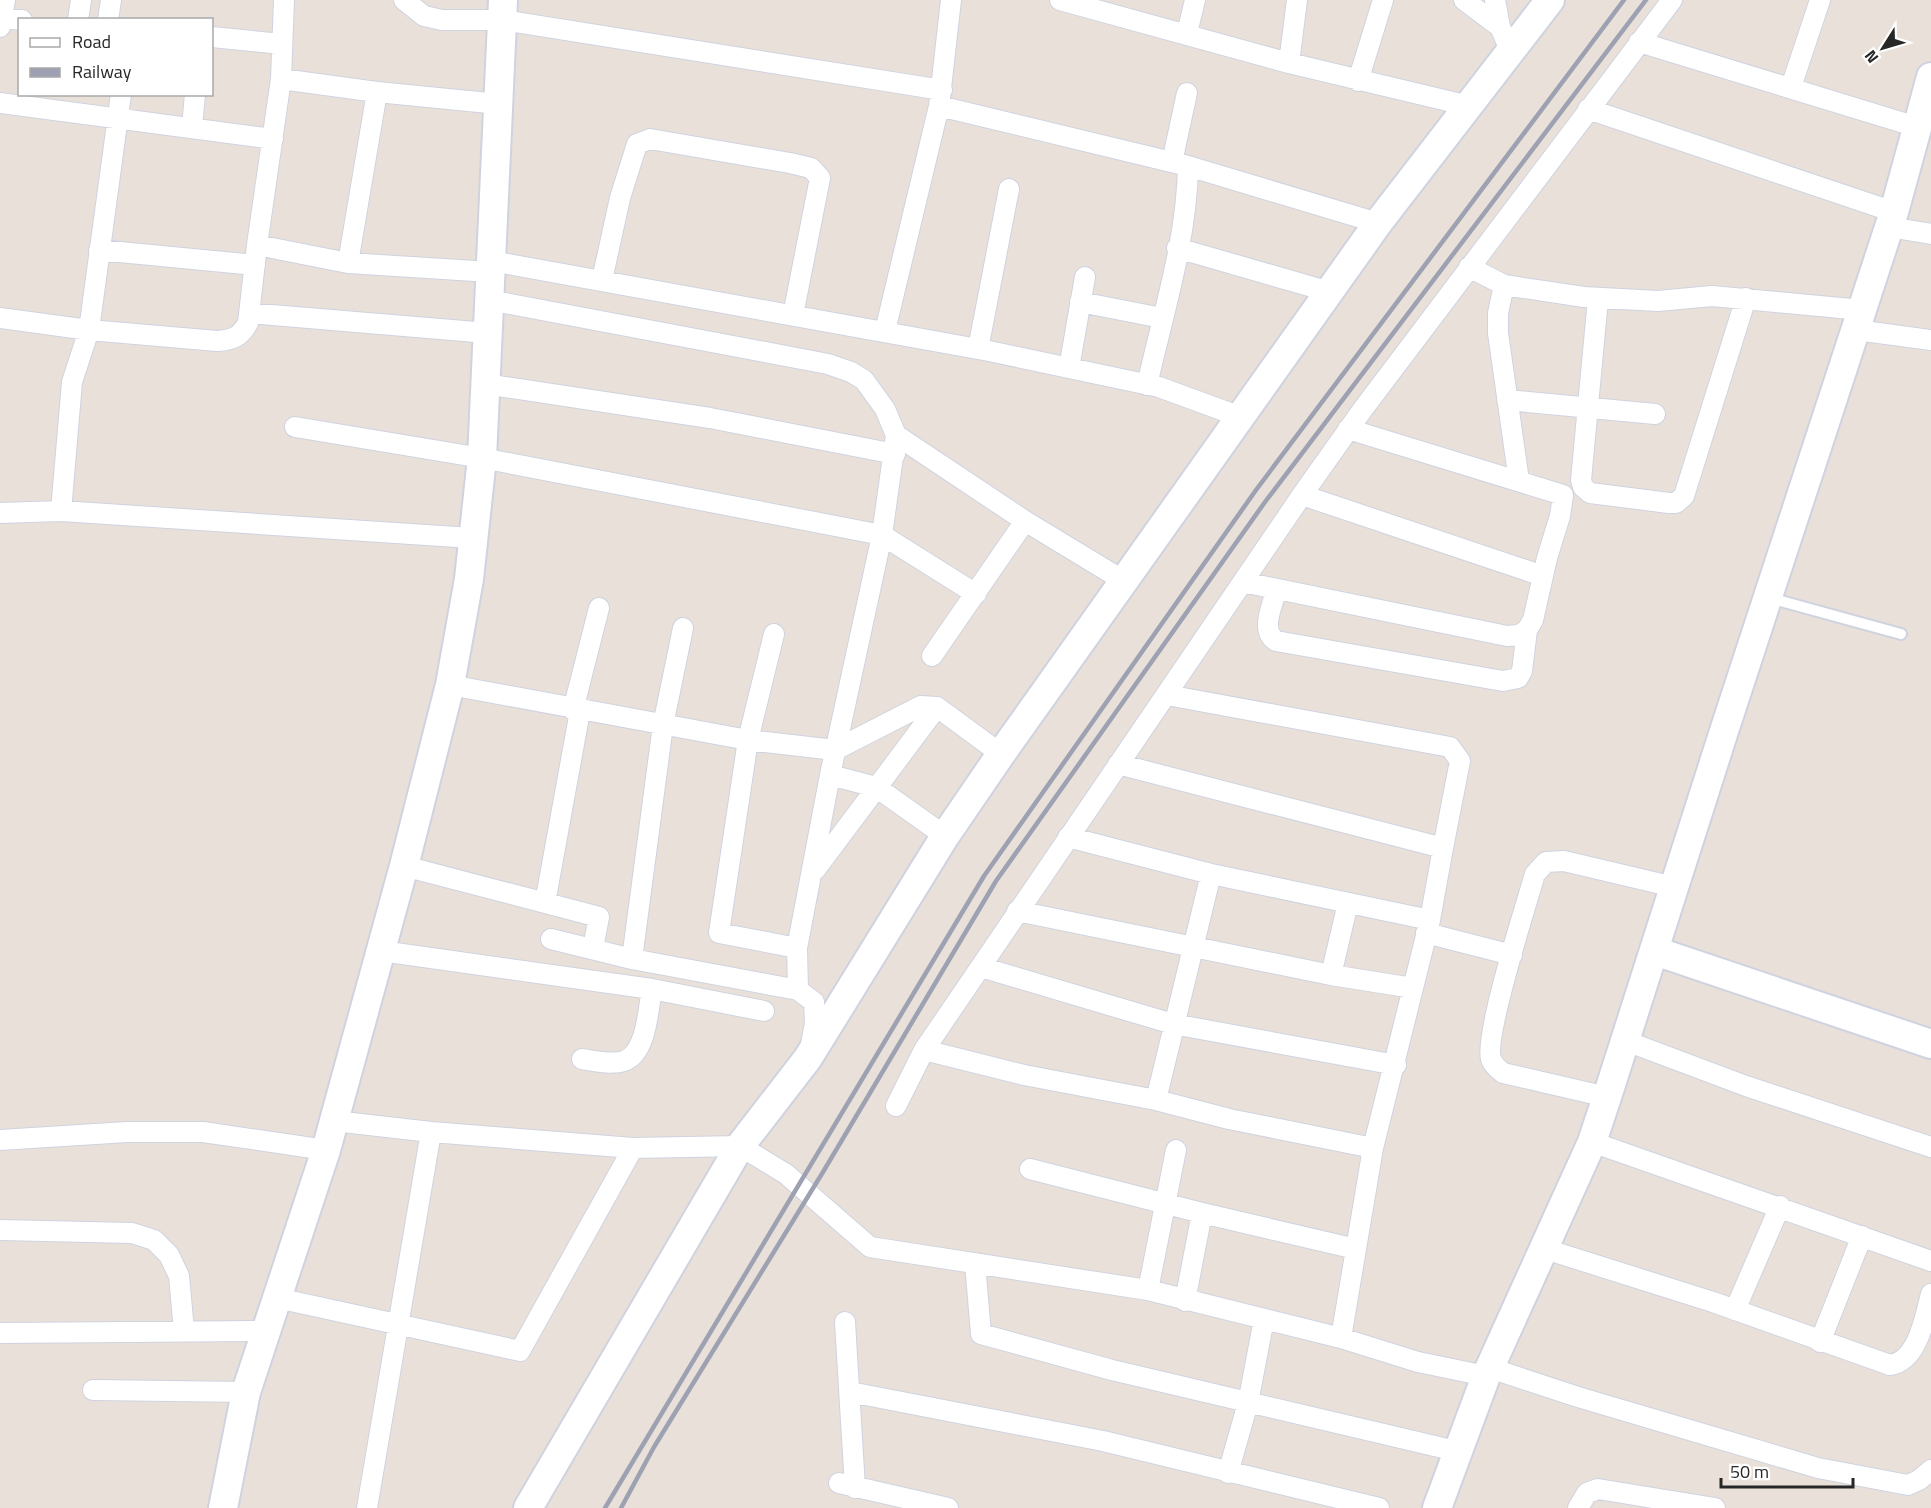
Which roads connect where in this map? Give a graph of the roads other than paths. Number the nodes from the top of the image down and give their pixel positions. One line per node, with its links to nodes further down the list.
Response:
1 (81, 0): 17 (street)
2 (111, 0): 18 (street)
3 (284, 0): 24 (street)
4 (404, 0): 15 (street)
5 (951, 0): 34 (street)
6 (1060, 0): 20 (street)
7 (1195, 0): 20 (street)
8 (1297, 0): 25 (street)
9 (1383, 0): 28 (street)
10 (1464, 0): 22 (street)
11 (1495, 0): 22 (street)
12 (1550, 0): 22 (street)
13 (1672, 0): 23 (street)
14 (1816, 1): 29 (street)
15 (503, 10): 34 (street); 36 (street)
16 (2, 15): 19 (street)
17 (78, 18)
18 (108, 18)
19 (18, 19)
20 (1187, 33): 25 (street)
21 (213, 37): 24 (street)
22 (1505, 39): 37 (street)
23 (1639, 42): 29 (street); 38 (street)
24 (282, 44): 27 (street)
25 (1289, 63): 28 (street)
26 (1931, 77): 41 (street)
27 (281, 79): 30 (street); 42 (street)
28 (1358, 81): 37 (street)
29 (1791, 87): 41 (street)
30 (377, 92): 36 (street); 51 (street)
31 (1186, 93): 43 (street)
32 (121, 96): 39 (street)
33 (195, 96): 40 (street)
34 (941, 98): 43 (street); 68 (street)
35 (0, 103): 39 (street)
36 (499, 104): 55 (street)
37 (1468, 106): 46 (street)
38 (1588, 109): 45 (street); 53 (street)
39 (119, 117): 40 (street); 50 (street)
40 (192, 127): 42 (street)
41 (1917, 127): 45 (street)
42 (273, 139): 48 (street)
43 (1180, 164): 46 (street); 49 (street)
44 (1009, 189): 71 (street)
45 (1892, 220): 47 (street); 66 (street)
46 (1378, 223): 58 (street)
47 (1931, 234)
48 (256, 245): 51 (street); 52 (street)
49 (1178, 248): 58 (street); 65 (street)
50 (99, 250): 52 (street); 67 (street)
51 (348, 263): 55 (street)
52 (255, 265): 62 (street)
53 (1469, 267): 57 (street); 80 (street)
54 (1085, 277): 61 (street)
55 (491, 278): 56 (street); 69 (street); 81 (street)
56 (602, 280): 63 (street); 63 (street)
57 (1504, 285): 59 (street); 75 (street)
58 (1330, 292): 78 (street)
59 (1598, 298): 60 (street); 76 (street)
60 (1746, 298): 66 (street); 76 (street)
61 (1080, 302): 65 (street); 72 (street)
62 (249, 313): 67 (street); 69 (street)
63 (793, 315): 68 (street)
64 (0, 318): 67 (street)
65 (1162, 318): 74 (street)
66 (1859, 320): 70 (street); 95 (street)
67 (88, 330): 85 (street)
68 (885, 331): 71 (street)
69 (488, 333): 73 (street)
70 (1931, 340)
71 (978, 348): 72 (street)
72 (1069, 368): 74 (street)
73 (485, 384): 81 (street); 82 (street)
74 (1147, 385): 78 (street)
75 (1507, 400): 76 (street); 83 (street)
76 (1587, 406): 77 (street)
77 (1654, 414)
78 (1238, 416): 91 (street)
79 (295, 427): 82 (street)
80 (1348, 429): 83 (street); 84 (street)
81 (895, 445): 87 (street); 88 (street)
82 (482, 458): 88 (street); 89 (street)
83 (1519, 481): 90 (street)
84 (1302, 495): 90 (street); 92 (street)
85 (60, 511): 86 (street); 89 (street)
86 (0, 513)
87 (1025, 521): 91 (street); 94 (street)
88 (882, 535): 94 (street); 108 (street)
89 (472, 538): 102 (street)
90 (1543, 576): 98 (street)
91 (1124, 581): 109 (street)
92 (1243, 582): 93 (street); 103 (street)
93 (1276, 591): 98 (street); 98 (street)
94 (976, 594): 101 (street)
95 (1769, 598): 100 (lane); 119 (street)
96 (599, 608): 105 (street)
97 (684, 628): 106 (street)
98 (1527, 630)
99 (774, 634): 107 (street)
100 (1901, 634)
101 (932, 656)
102 (450, 685): 105 (street); 116 (street)
103 (1167, 695): 110 (street); 115 (street)
104 (937, 707): 108 (street); 109 (street); 112 (street)
105 (577, 710): 106 (street); 120 (street)
106 (663, 725): 107 (street); 131 (street)
107 (748, 740): 108 (street); 127 (street)
108 (835, 750): 111 (street)
109 (1001, 754): 113 (street)
110 (1118, 764): 114 (street); 115 (street)
111 (830, 775): 112 (street); 118 (street)
112 (876, 787): 113 (street); 118 (street)
113 (945, 836): 142 (street)
114 (1068, 837): 117 (street); 122 (street)
115 (1443, 848): 123 (street)
116 (404, 866): 120 (street); 128 (street)
117 (1211, 874): 121 (street); 125 (street)
118 (812, 875): 127 (street)
119 (1674, 887): 129 (street); 130 (street)
120 (545, 903): 126 (street)
121 (1348, 903): 123 (street); 133 (street)
122 (1017, 911): 125 (street); 132 (street)
123 (1428, 927): 130 (street); 134 (street)
124 (551, 939): 126 (street)
125 (1192, 945): 133 (street); 138 (street)
126 (593, 948): 131 (street)
127 (797, 948): 136 (street)
128 (381, 951): 135 (street); 148 (street)
129 (1655, 951): 139 (street); 140 (street)
130 (1512, 955): 145 (street)
131 (632, 959): 136 (street)
132 (981, 967): 138 (street); 141 (street)
133 (1331, 975): 134 (street)
134 (1413, 988): 144 (street)
135 (652, 989): 137 (street); 143 (street)
136 (798, 990): 142 (street)
137 (764, 1011)
138 (1173, 1024): 144 (street); 146 (street)
139 (1626, 1041): 145 (street); 153 (street)
140 (1931, 1044)
141 (924, 1050): 146 (street); 147 (street)
142 (808, 1058): 152 (street)
143 (582, 1059)
144 (1396, 1065): 155 (street)
145 (1607, 1097): 151 (street)
146 (1156, 1100): 155 (street)
147 (896, 1106)
148 (334, 1121): 149 (street); 156 (street)
149 (431, 1132): 154 (street); 175 (street)
150 (0, 1140): 156 (street)
151 (1592, 1142): 160 (street); 165 (street)
152 (740, 1146): 154 (street); 167 (street); 192 (street)
153 (1931, 1147)
154 (633, 1148): 175 (street)
155 (1373, 1148): 164 (street)
156 (326, 1150): 170 (street)
157 (1176, 1150): 159 (street)
158 (1030, 1169): 159 (street)
159 (1166, 1202): 161 (street); 168 (street)
160 (1780, 1206): 163 (street); 172 (street)
161 (1202, 1213): 164 (street); 171 (street)
162 (0, 1230): 177 (street)
163 (1862, 1236): 166 (street); 180 (street)
164 (1356, 1249): 179 (street)
165 (1545, 1249): 172 (street); 181 (street)
166 (1931, 1261)
167 (975, 1263): 168 (street); 185 (street)
168 (1148, 1290): 171 (street)
169 (1931, 1294): 180 (street)
170 (277, 1298): 175 (street); 176 (street)
171 (1185, 1301): 173 (street)
172 (1735, 1310): 180 (street)
173 (1264, 1319): 179 (street); 185 (street)
174 (845, 1322): 184 (street)
175 (398, 1324): 191 (street)
176 (265, 1330): 177 (street); 183 (street)
177 (184, 1331): 178 (street)
178 (0, 1333)
179 (1341, 1338): 181 (street)
180 (1820, 1342)
181 (1488, 1372): 186 (street); 187 (street)
182 (93, 1390): 183 (street)
183 (246, 1392): 190 (street)
184 (850, 1392): 188 (street); 189 (street)
185 (1248, 1403): 186 (street); 188 (street)
186 (1460, 1452): 195 (street)
187 (1931, 1470)
188 (1228, 1473): 194 (street)
189 (899, 1503): 193 (street)
190 (223, 1508)
191 (367, 1508)
192 (528, 1508)
193 (948, 1508)
194 (1379, 1508)
195 (1437, 1508)
196 (1578, 1508): 197 (street)
197 (1715, 1508)

